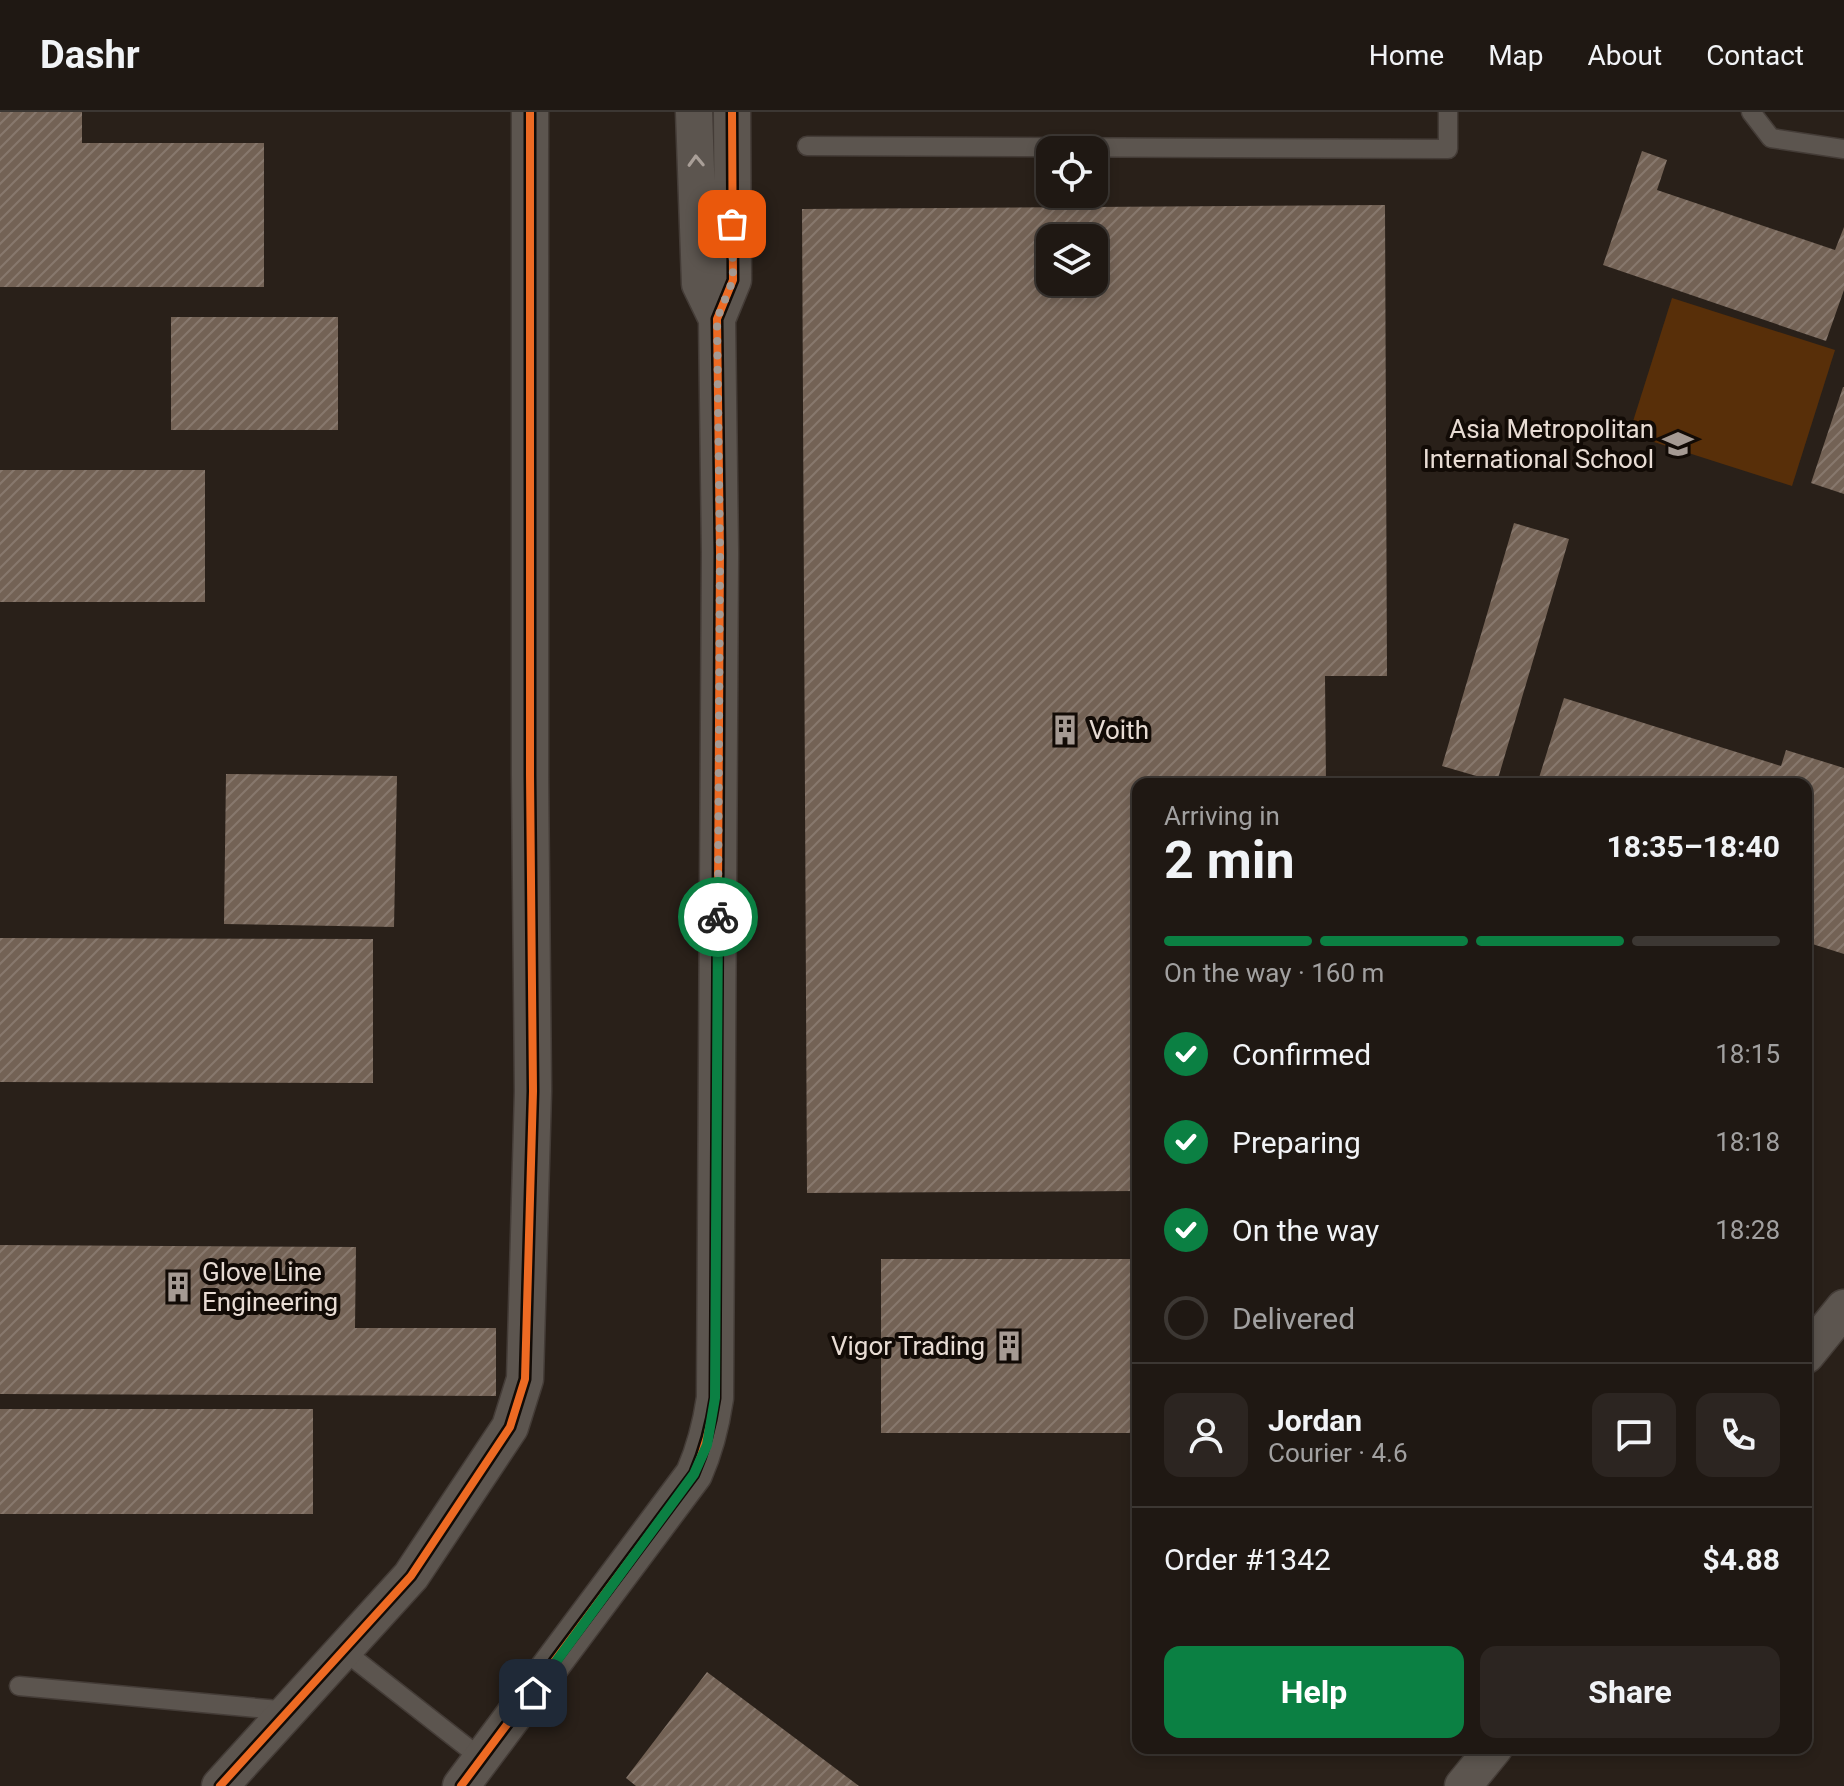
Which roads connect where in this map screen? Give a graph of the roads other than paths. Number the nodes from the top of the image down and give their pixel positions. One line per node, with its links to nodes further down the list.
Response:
1 (530, 112): 11 (street)
2 (694, 112): 8 (street, one-way to 2)
3 (732, 112): 8 (street)
4 (1448, 112): 6 (lane)
5 (1751, 112): 7 (lane)
6 (807, 146)
7 (1844, 149)
8 (717, 319): 15 (street)
9 (1844, 1308): 10 (street)
10 (1812, 1348)
11 (343, 1650): 13 (street); 15 (lane)
12 (19, 1686): 13 (lane)
13 (290, 1711): 16 (street)
14 (1489, 1754): 17 (street)
15 (472, 1772)
16 (220, 1786)
17 (1463, 1786)

